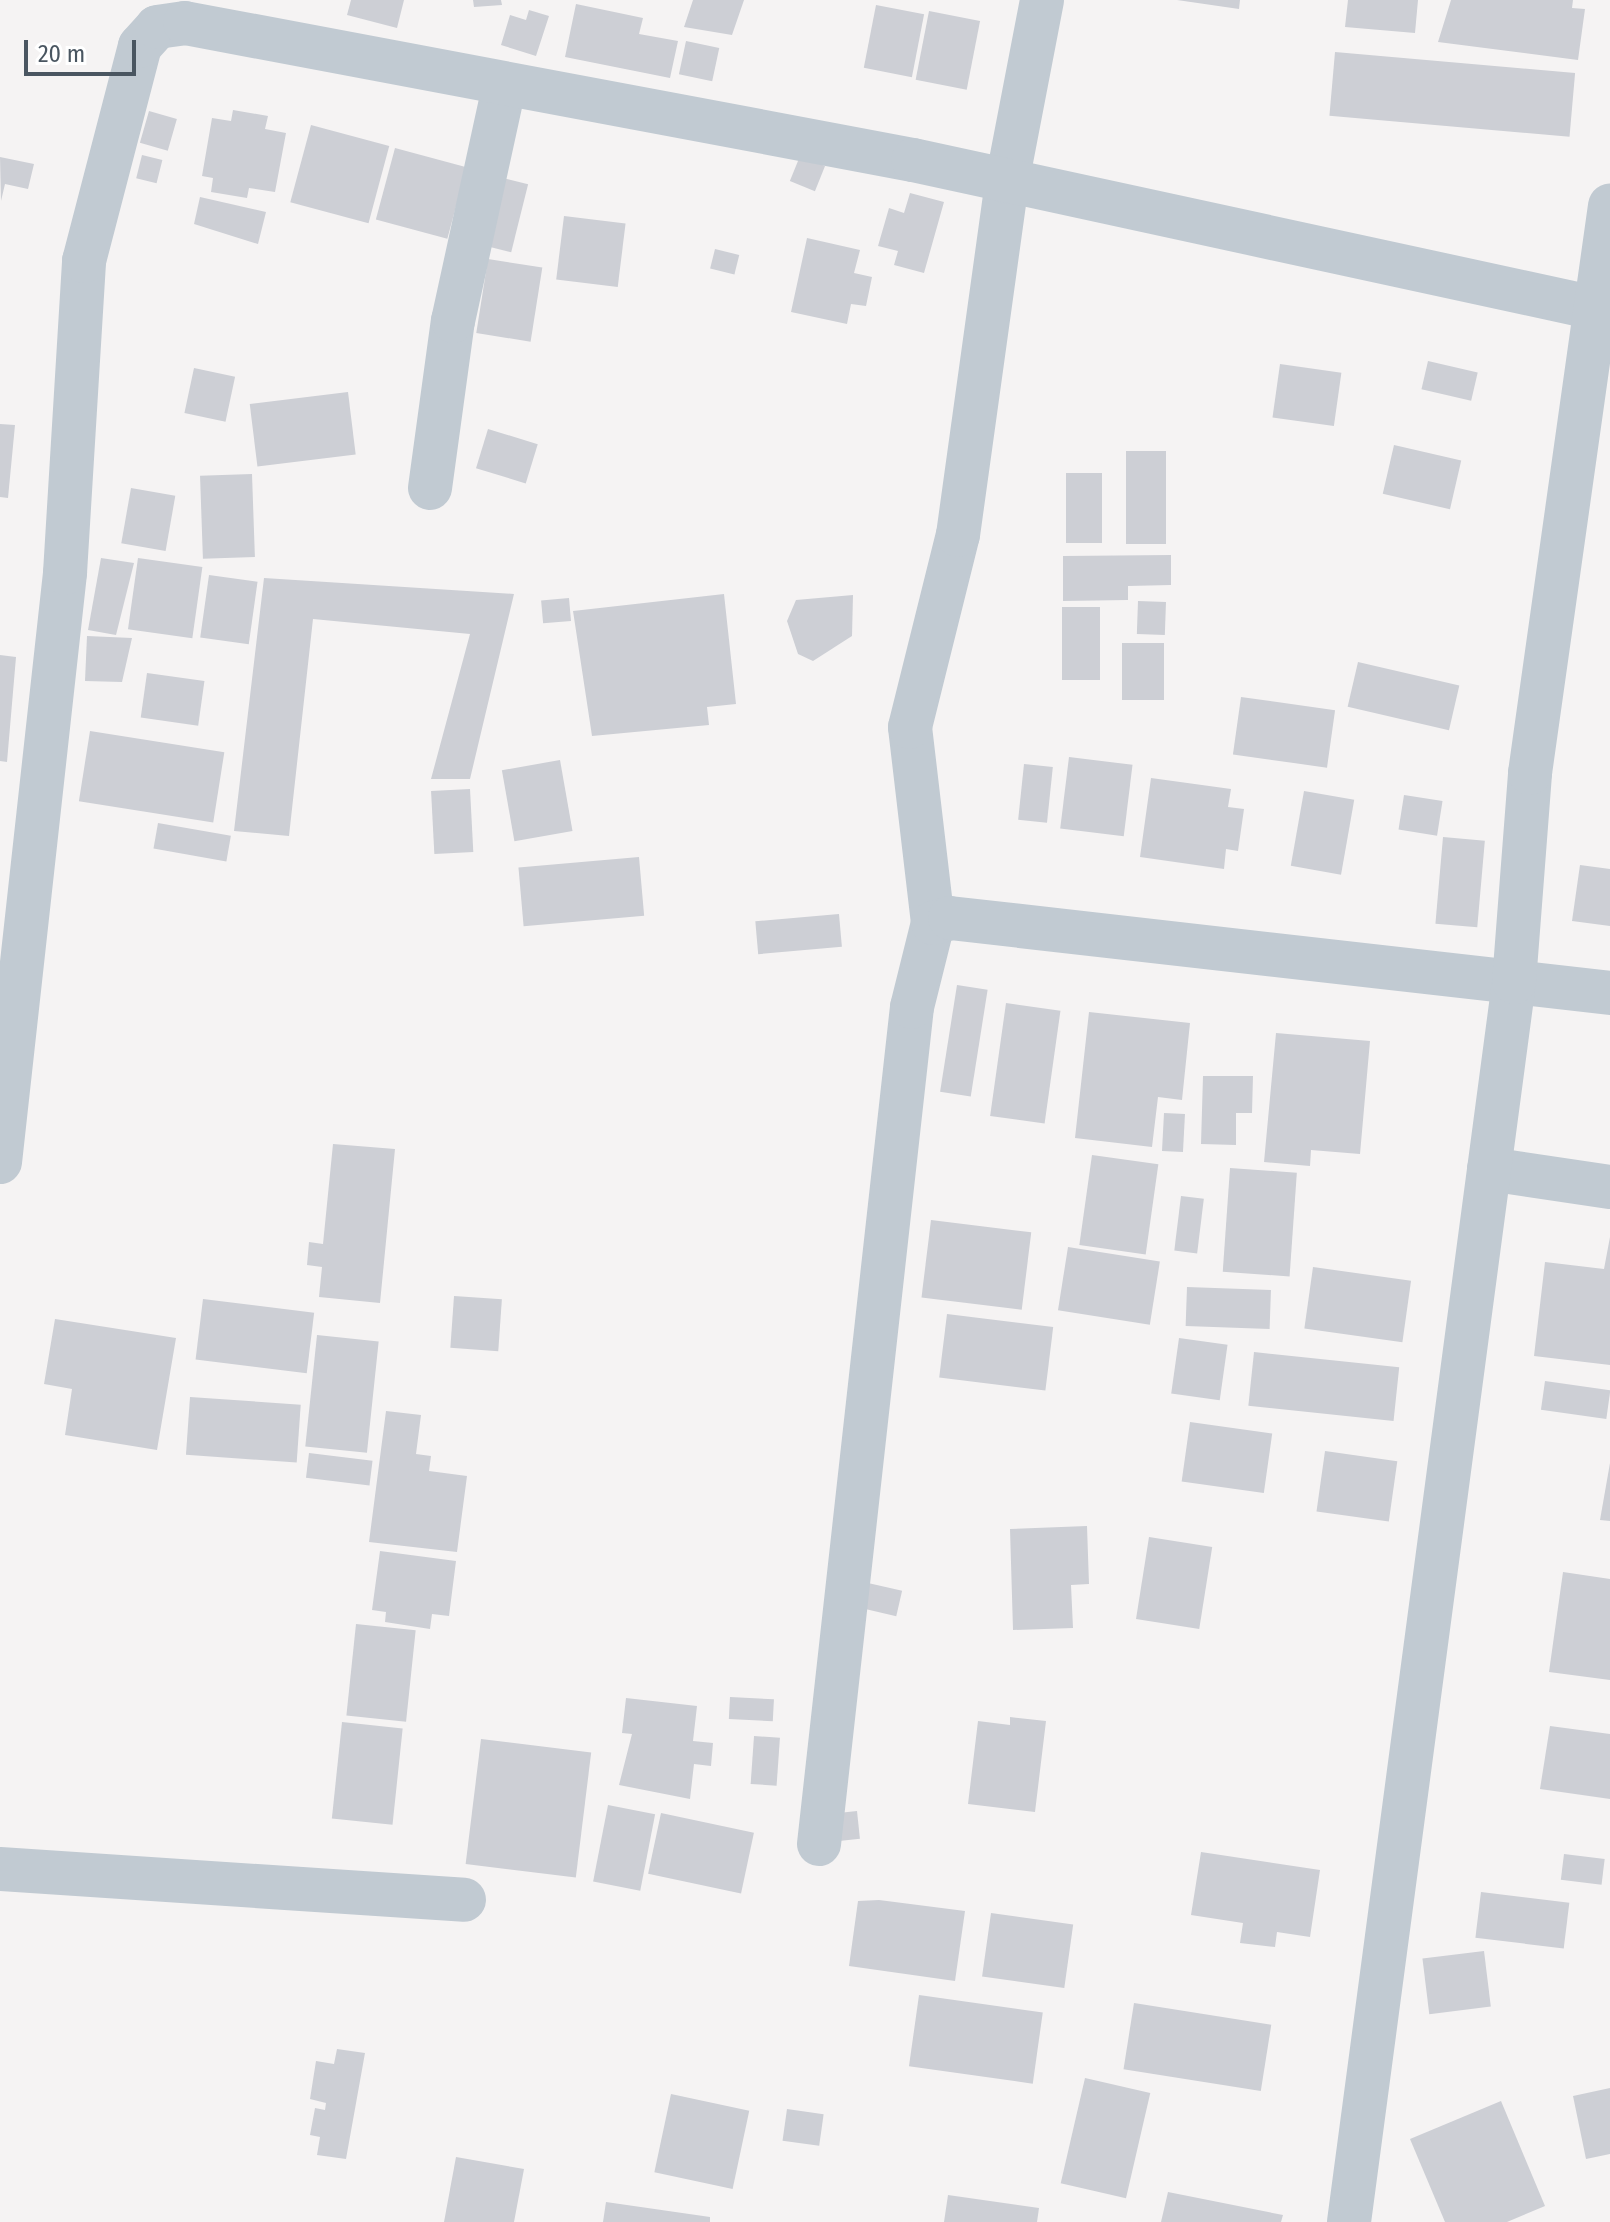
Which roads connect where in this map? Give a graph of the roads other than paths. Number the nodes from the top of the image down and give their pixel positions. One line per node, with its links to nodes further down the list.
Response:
1 (1042, 0): 3 (street)
2 (504, 88): 3 (street); 6 (street); 10 (street)
3 (1007, 182): 5 (street); 7 (street)
4 (1610, 206): 5 (street)
5 (1595, 308): 8 (street)
6 (430, 488)
7 (933, 923): 8 (street); 14 (street)
8 (1514, 982): 9 (street); 12 (street)
9 (1610, 993)
10 (6, 1047): 11 (street)
11 (0, 1162)
12 (1489, 1169): 13 (street); 17 (street)
13 (1609, 1183)
14 (819, 1844)
15 (0, 1869): 16 (street)
16 (464, 1900)
17 (1349, 2222)

